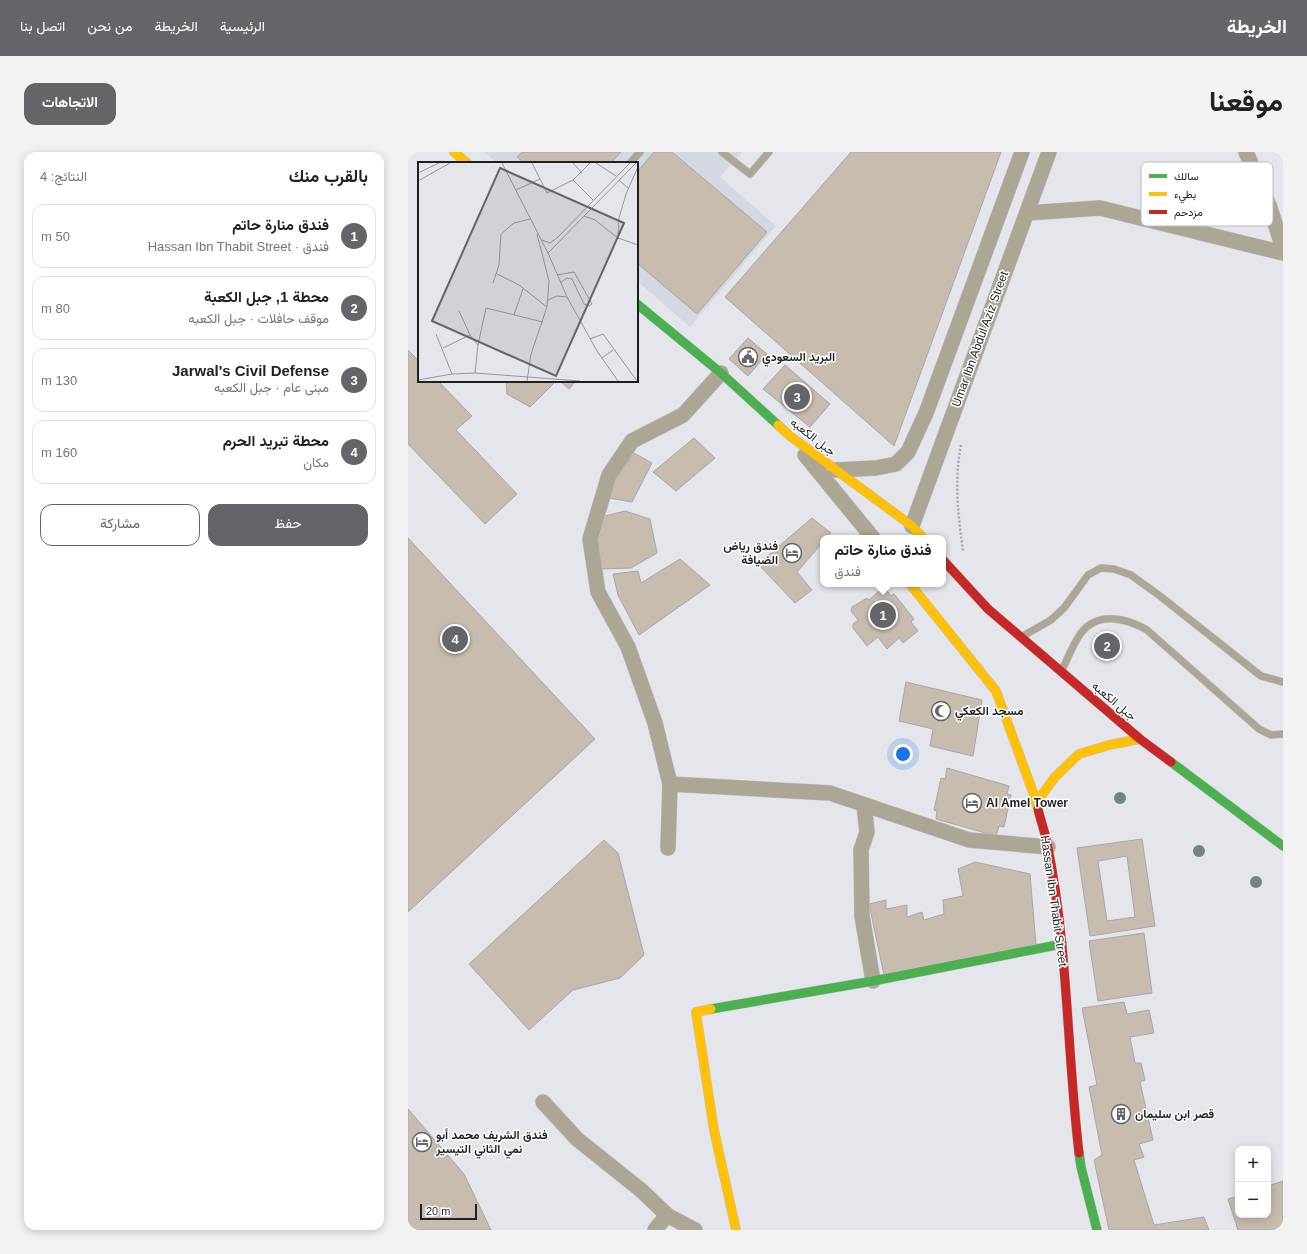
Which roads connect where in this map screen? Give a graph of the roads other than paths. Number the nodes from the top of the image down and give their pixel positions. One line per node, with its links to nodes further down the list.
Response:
1 (454, 152): 8 (main road)
2 (640, 152): 9 (lane)
3 (722, 152): 4 (lane)
4 (769, 152)
5 (1022, 152): 20 (street, Umar Ibn Abdul Aziz Street)
6 (1049, 152): 11 (street, Umar Ibn Abdul Aziz Street)
7 (1246, 152): 10 (street)
8 (466, 162)
9 (631, 162)
10 (1250, 162)
11 (1027, 213): 13 (street); 21 (street, Umar Ibn Abdul Aziz Street)
12 (1273, 217): 15 (street)
13 (1141, 218)
14 (1173, 226): 16 (street)
15 (1283, 248)
16 (1283, 253)
17 (638, 305): 18 (main road, جبل الكعبه)
18 (720, 373): 19 (main road, جبل الكعبه); 31 (street)
19 (790, 436): 20 (main road, جبل الكعبه); 22 (street)
20 (836, 470): 21 (main road, جبل الكعبه)
21 (912, 526): 23 (main road, جبل الكعبه)
22 (871, 535)
23 (920, 535)
24 (946, 563): 26 (main road, جبل الكعبه)
25 (912, 587): 32 (main road, Hassan Ibn Thabit Street)
26 (1021, 637): 27 (main road, جبل الكعبه); 28 (lane)
27 (1061, 672): 29 (lane); 30 (main road, جبل الكعبه)
28 (1283, 682)
29 (1283, 734)
30 (1140, 739): 32 (main road); 34 (main road, جبل الكعبه)
31 (670, 784): 33 (street); 36 (street)
32 (1036, 803): 35 (main road, Hassan Ibn Thabit Street)
33 (864, 805): 35 (street); 38 (street)
34 (1283, 846)
35 (1048, 847): 37 (main road, Hassan Ibn Thabit Street)
36 (668, 848)
37 (1062, 944): 38 (main road); 44 (main road, Hassan Ibn Thabit Street)
38 (873, 981): 43 (main road)
39 (542, 1102): 40 (street)
40 (667, 1215): 41 (street); 42 (street)
41 (654, 1230)
42 (695, 1230)
43 (736, 1230)
44 (1097, 1230)

